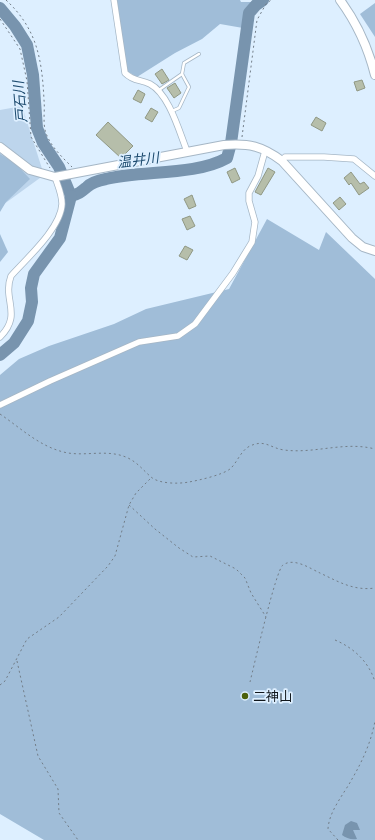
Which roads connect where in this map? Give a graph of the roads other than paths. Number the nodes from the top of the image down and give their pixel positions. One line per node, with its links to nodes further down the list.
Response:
1 (114, 0): 6 (street)
2 (340, 0): 5 (street)
3 (199, 54): 4 (lane)
4 (182, 74): 6 (lane); 7 (lane)
5 (375, 75)
6 (159, 91): 7 (street)
7 (171, 111): 10 (street)
8 (0, 147): 13 (street)
9 (265, 150): 10 (street); 11 (street); 16 (street)
10 (187, 151): 13 (street)
11 (282, 162): 12 (street); 14 (street)
12 (375, 176)
13 (55, 177): 15 (street)
14 (375, 251)
15 (0, 337)
16 (0, 405)

